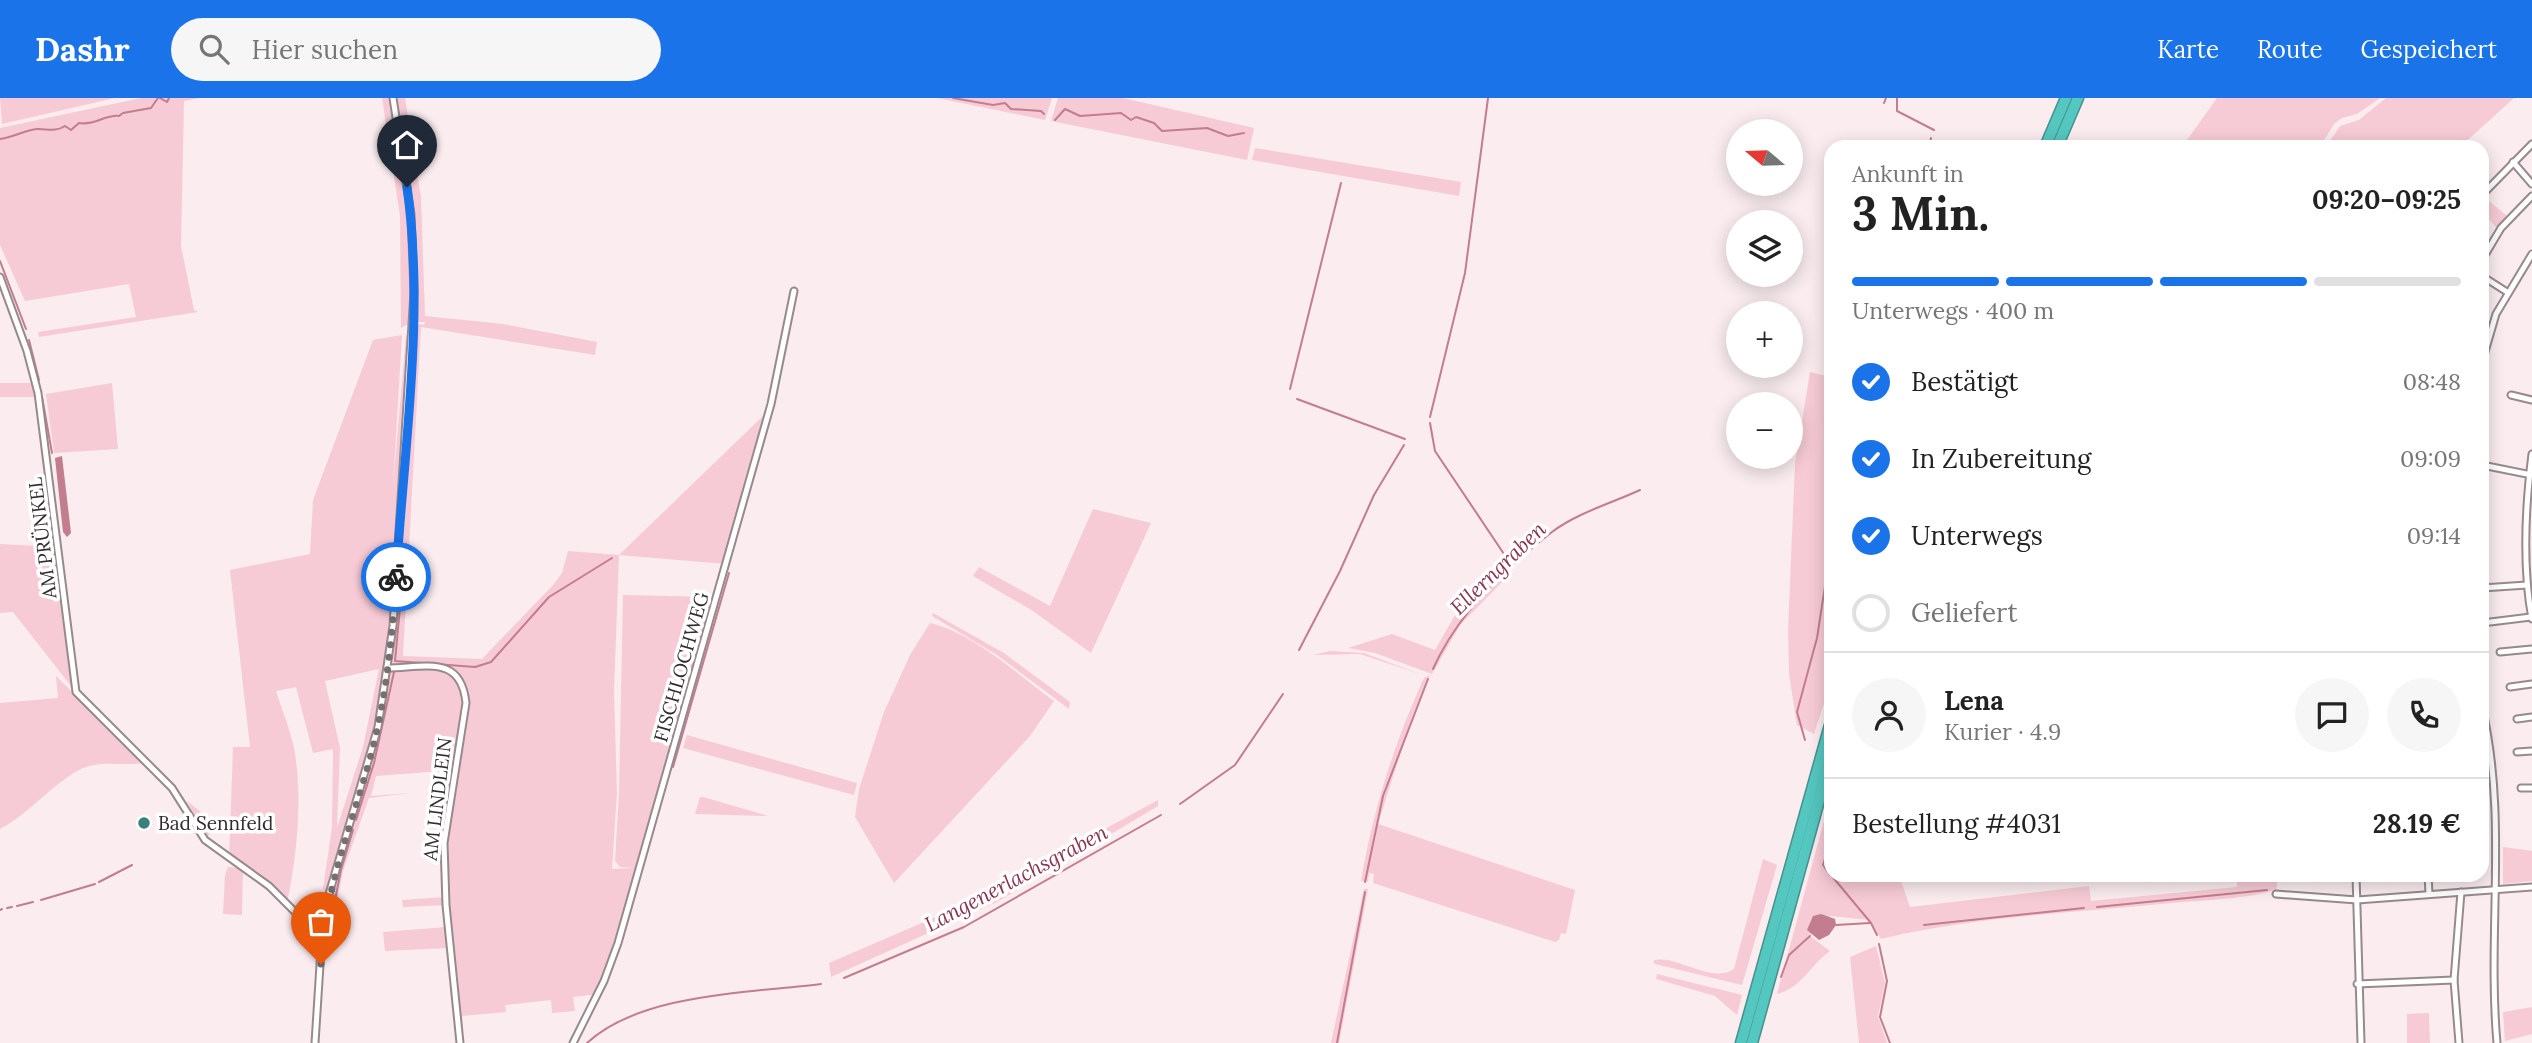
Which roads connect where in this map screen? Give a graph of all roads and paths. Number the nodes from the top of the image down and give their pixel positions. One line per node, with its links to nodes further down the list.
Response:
1 (393, 98): 30 (street)
2 (2066, 98): 4 (highway)
3 (2078, 98): 5 (highway)
4 (2048, 140)
5 (2060, 140)
6 (2532, 145): 7 (street)
7 (2513, 162): 8 (street); 9 (street)
8 (2532, 184)
9 (2489, 188)
10 (2532, 196): 11 (street)
11 (2489, 248)
12 (2532, 254): 16 (street)
13 (0, 277): 50 (street, AM PRÜNKEL)
14 (2489, 280): 16 (street)
15 (794, 291): 57 (street, FISCHLOCHWEG)
16 (2507, 292): 17 (street)
17 (2489, 338)
18 (2511, 395): 19 (street)
19 (2532, 400)
20 (2532, 454): 22 (street)
21 (2489, 466): 22 (street)
22 (2531, 475): 23 (street)
23 (2529, 551): 24 (street)
24 (2527, 585): 25 (street); 26 (street)
25 (2489, 588)
26 (2532, 617): 27 (street)
27 (2489, 622)
28 (2532, 649): 29 (street)
29 (2500, 652)
30 (388, 668): 50 (street); 56 (street, AM LINDLEIN)
31 (2532, 684): 32 (street)
32 (2510, 687)
33 (2532, 717): 34 (street)
34 (2517, 719)
35 (1824, 748): 51 (highway)
36 (2532, 751): 37 (street)
37 (2517, 752)
38 (2489, 755): 45 (street)
39 (1824, 781): 51 (highway)
40 (2521, 788): 41 (street)
41 (2532, 788)
42 (2356, 882): 49 (street)
43 (2428, 882): 48 (street)
44 (2532, 887): 45 (street)
45 (2493, 890): 46 (street); 62 (street)
46 (2461, 892): 48 (street); 52 (street)
47 (2276, 894): 49 (street)
48 (2429, 894): 49 (street)
49 (2357, 900): 53 (street)
50 (322, 939): 55 (street)
51 (1763, 979): 54 (highway)
52 (2454, 981): 53 (street); 61 (street)
53 (2357, 984): 60 (street)
54 (1755, 1008): 58 (highway); 59 (highway)
55 (315, 1043)
56 (460, 1043)
57 (573, 1043)
58 (1741, 1043)
59 (1752, 1043)
60 (2361, 1043)
61 (2459, 1043)
62 (2497, 1043)

